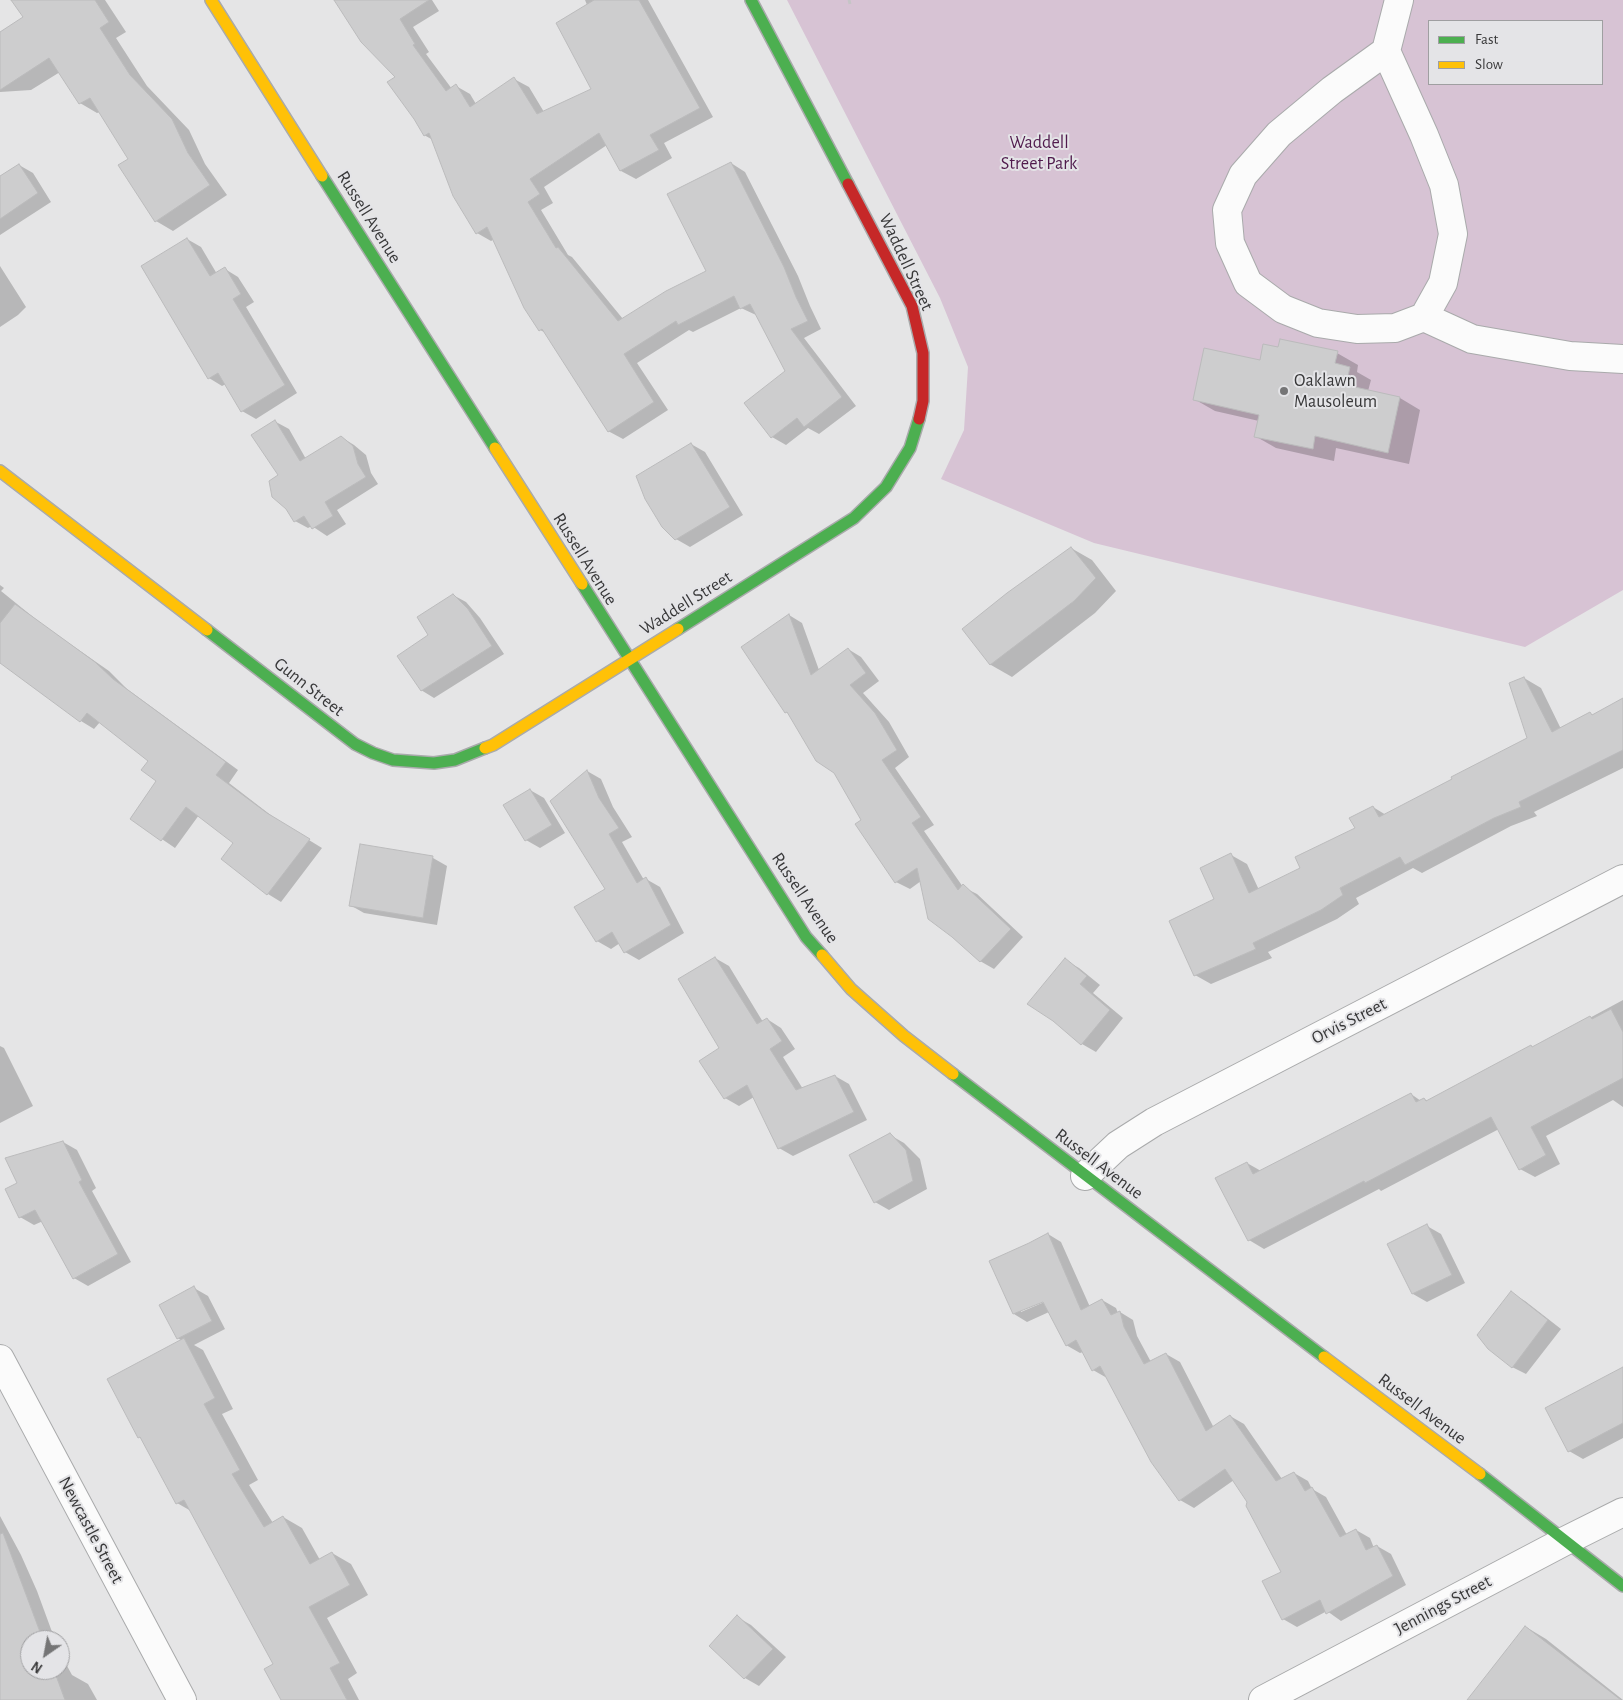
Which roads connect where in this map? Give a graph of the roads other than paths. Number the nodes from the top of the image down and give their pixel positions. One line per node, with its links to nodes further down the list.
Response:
1 (211, 0): 8 (street, Russell Avenue)
2 (751, 0): 8 (street, Waddell Street)
3 (1399, 0): 4 (street)
4 (1386, 51): 5 (street); 5 (street)
5 (1424, 317): 6 (street)
6 (1623, 359)
7 (0, 471): 8 (street, Gunn Street)
8 (629, 660): 10 (street, Russell Avenue)
9 (1623, 879): 10 (street, Orvis Street)
10 (1085, 1176): 13 (street, Russell Avenue)
11 (0, 1359): 15 (street, Newcastle Street)
12 (1623, 1512): 13 (street, Jennings Street)
13 (1565, 1541): 14 (street, Russell Avenue); 16 (street, Jennings Street)
14 (1623, 1586)
15 (182, 1700)
16 (1263, 1700)

